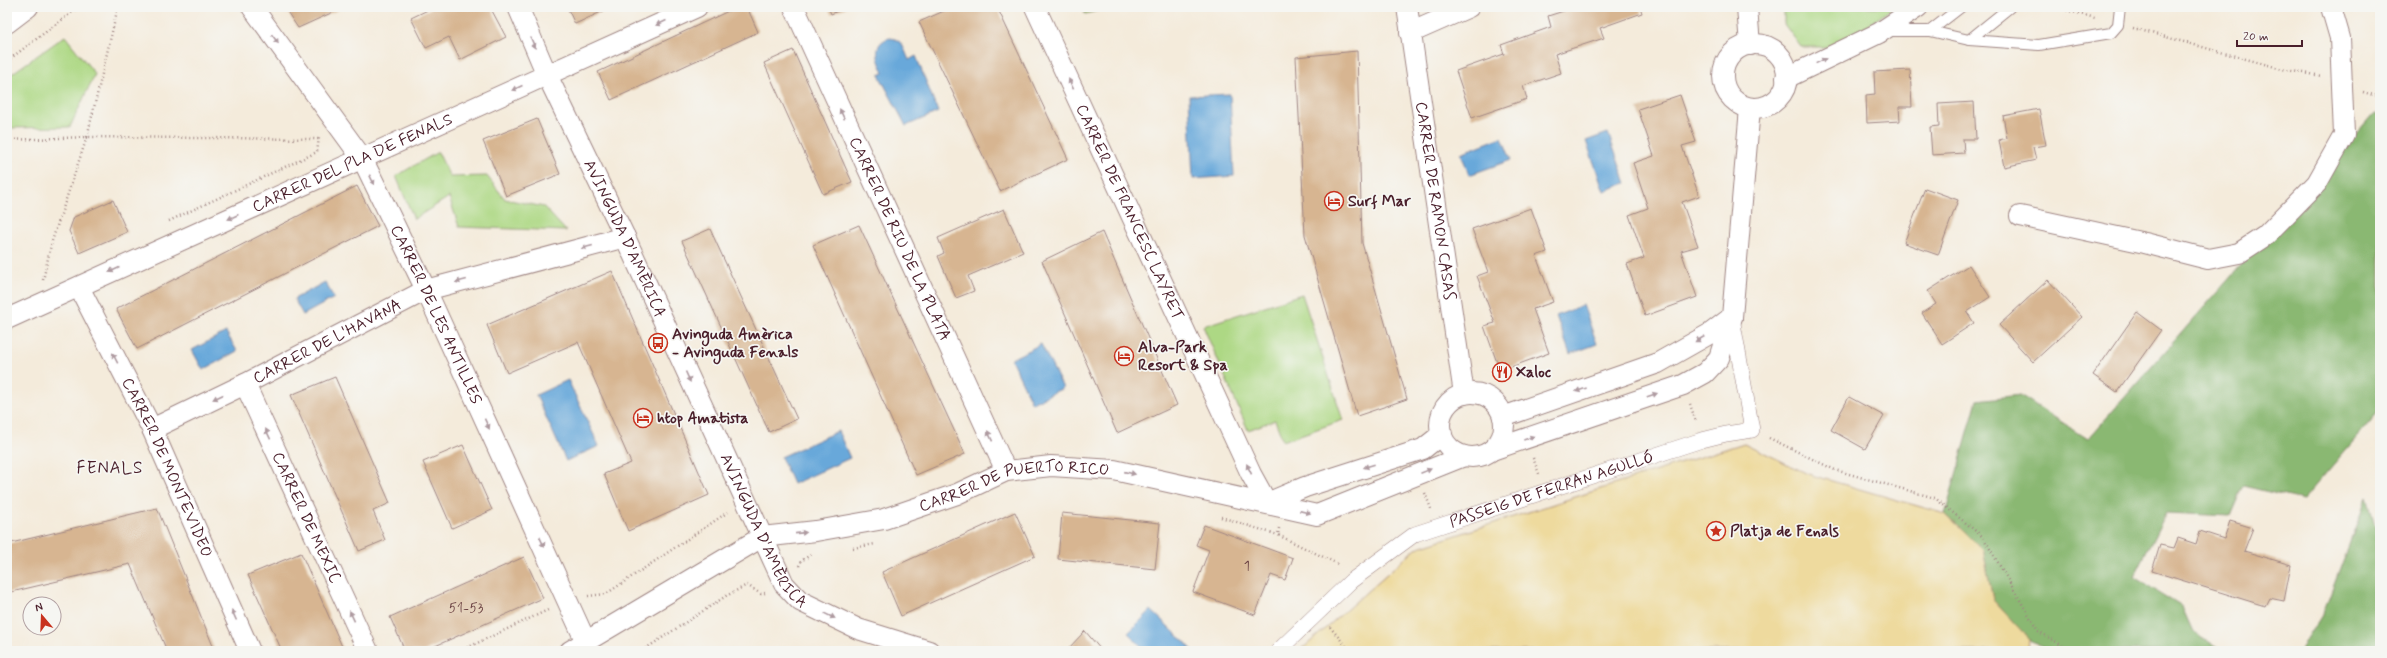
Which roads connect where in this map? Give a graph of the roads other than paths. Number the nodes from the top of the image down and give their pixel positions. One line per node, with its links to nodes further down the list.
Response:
1 (28, 7): 15 (street)
2 (252, 7): 24 (street, CARRER DE LES ANTILLES, one-way to 24)
3 (518, 7): 21 (street, AVINGUDA D'AMÈRICA, one-way to 21)
4 (697, 7): 21 (street, CARRER DEL PLA DE FENALS, one-way to 21)
5 (794, 7): 38 (street, CARRER DE RIU DE LA PLATA, one-way to 5)
6 (1035, 7): 39 (street, CARRER DE FRANCESC LAYRET, one-way to 6)
7 (1407, 7): 18 (street, CARRER DE RAMON CASAS)
8 (1469, 7): 18 (street)
9 (1747, 7): 20 (street)
10 (1918, 7): 16 (street)
11 (1962, 7): 17 (lane)
12 (2010, 7): 19 (lane)
13 (2120, 7): 19 (lane)
14 (2331, 7): 25 (street)
15 (7, 23)
16 (1883, 31): 17 (lane); 22 (street, one-way to 16)
17 (1930, 32): 19 (lane)
18 (1410, 33): 32 (street, CARRER DE RAMON CASAS)
19 (1969, 40)
20 (1750, 45): 22 (street); 23 (street)
21 (546, 75): 24 (street, CARRER DEL PLA DE FENALS, one-way to 24); 26 (street, AVINGUDA D'AMÈRICA)
22 (1786, 78): 23 (street)
23 (1750, 108): 29 (street)
24 (362, 158): 27 (street, CARRER DEL PLA DE FENALS, one-way to 27); 28 (street, CARRER DE LES ANTILLES, one-way to 28)
25 (2020, 216)
26 (624, 237): 28 (street, CARRER DE L'HAVANA, one-way to 28); 40 (street, AVINGUDA D'AMÈRICA, one-way to 40)
27 (78, 286): 30 (street, CARRER DEL PLA DE FENALS); 34 (street, CARRER DE MONTEVIDEO, one-way to 27)
28 (426, 290): 31 (street, CARRER DE L'HAVANA); 41 (street, CARRER DE LES ANTILLES, one-way to 41)
29 (1732, 317): 33 (street, one-way to 33); 36 (street, one-way to 29); 45 (street, PASSEIG DE FERRAN AGULLÓ)
30 (7, 319)
31 (245, 384): 34 (street, CARRER DE L'HAVANA, one-way to 34); 44 (street, CARRER DE MEXIC, one-way to 31)
32 (1464, 394): 33 (street); 35 (street)
33 (1503, 417): 36 (street)
34 (152, 429): 43 (street, CARRER DE MONTEVIDEO, one-way to 34)
35 (1442, 434): 37 (street); 39 (street, one-way to 39)
36 (1492, 450): 37 (street)
37 (1464, 456): 39 (street, one-way to 37)
38 (1006, 471): 39 (street, CARRER DE PUERTO RICO, one-way to 39); 40 (street, CARRER DE PUERTO RICO, one-way to 38)
39 (1276, 505)
40 (762, 537): 41 (street); 42 (street, AVINGUDA D'AMÈRICA, one-way to 42)
41 (578, 646)
42 (938, 649)
43 (250, 651)
44 (368, 651)
45 (1278, 651)

